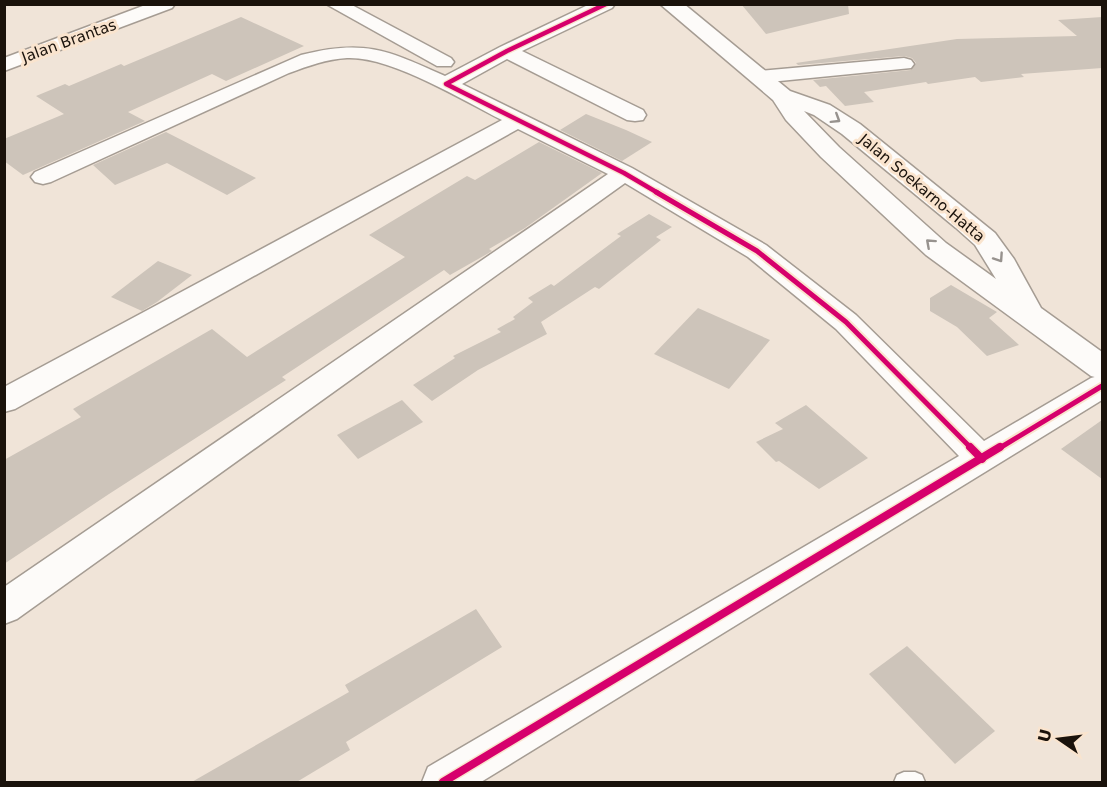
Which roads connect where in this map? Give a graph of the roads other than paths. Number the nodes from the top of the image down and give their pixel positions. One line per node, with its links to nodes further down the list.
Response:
1 (166, 4): 7 (street, Jalan Brantas)
2 (335, 4): 9 (street)
3 (606, 4): 5 (street)
4 (670, 4): 8 (highway, Jalan Soekarno-Hatta)
5 (507, 51): 9 (street); 11 (street)
6 (904, 64): 8 (street)
7 (4, 65)
8 (760, 77): 10 (highway, Jalan Soekarno-Hatta)
9 (456, 78): 12 (street); 14 (street)
10 (782, 96): 15 (highway, Jalan Soekarno-Hatta, one-way to 10); 15 (highway, Jalan Soekarno-Hatta, one-way to 15)
11 (635, 115)
12 (518, 120): 13 (street); 18 (street)
13 (624, 173): 19 (street); 20 (street)
14 (43, 177)
15 (1029, 314): 16 (highway, Jalan Soekarno-Hatta)
16 (1102, 368)
17 (1102, 386): 19 (street)
18 (4, 401)
19 (982, 459): 21 (street)
20 (4, 608)
21 (443, 783)
22 (904, 783): 23 (lane)
23 (915, 783)

